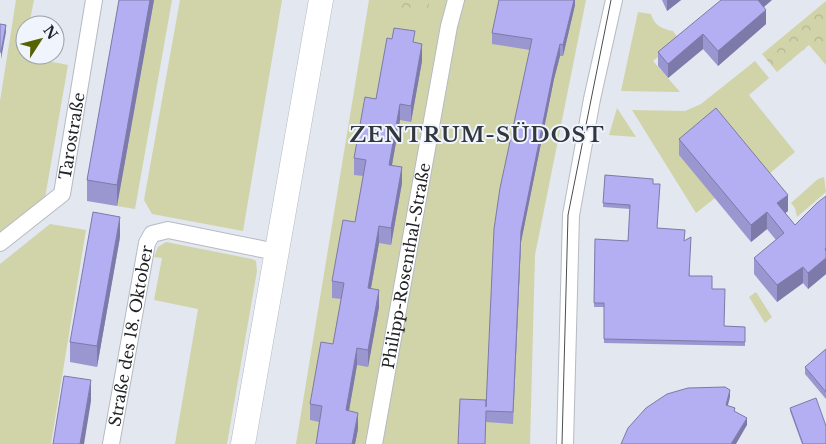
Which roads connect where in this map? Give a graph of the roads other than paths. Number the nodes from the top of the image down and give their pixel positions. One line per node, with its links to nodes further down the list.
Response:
1 (94, 0): 5 (street, Tarostraße)
2 (321, 0): 6 (main road)
3 (456, 0): 9 (street, Philipp-Rosenthal-Straße)
4 (614, 0): 10 (street)
5 (0, 243)
6 (276, 252): 7 (street, Straße des 18. Oktober); 8 (main road)
7 (111, 444)
8 (243, 444)
9 (374, 444)
10 (565, 444)

